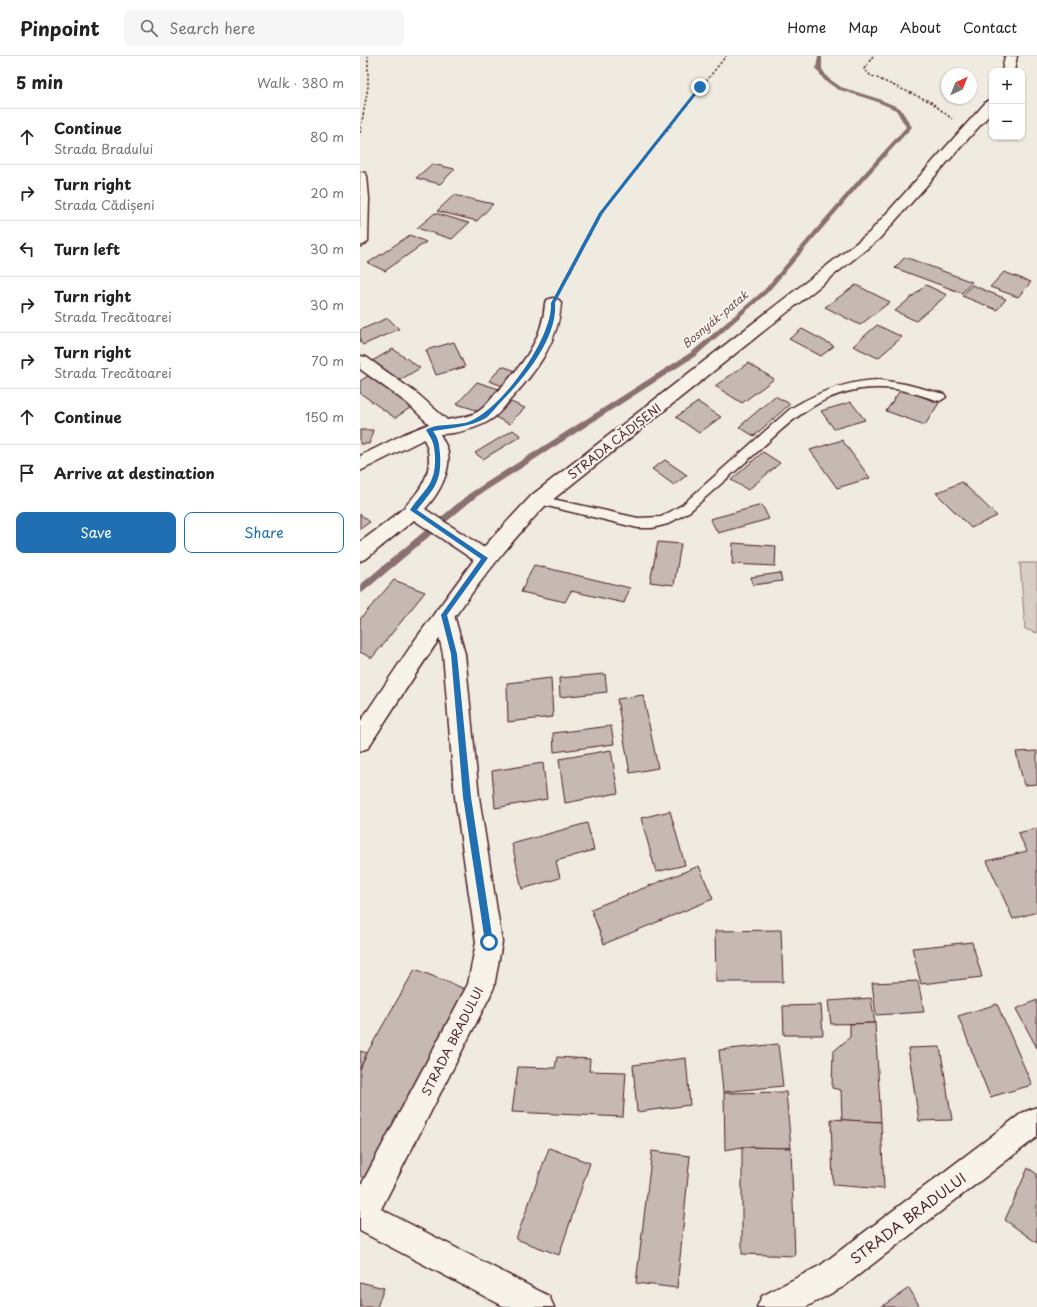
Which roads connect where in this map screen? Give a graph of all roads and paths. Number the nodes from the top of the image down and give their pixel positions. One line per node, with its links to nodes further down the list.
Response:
1 (368, 56): 8 (path)
2 (726, 56): 11 (path)
3 (873, 56): 7 (path)
4 (1011, 56): 5 (street)
5 (1009, 68)
6 (989, 107): 7 (street, STRADA CĂDIȘENI)
7 (969, 130): 16 (street, STRADA CĂDIȘENI)
8 (360, 133)
9 (360, 176): 10 (street)
10 (360, 242)
11 (553, 303): 14 (street)
12 (360, 361): 14 (street)
13 (940, 397): 16 (lane)
14 (436, 429): 15 (street); 17 (street)
15 (360, 464)
16 (539, 500): 19 (street, STRADA CĂDIȘENI)
17 (418, 513): 18 (street); 19 (street)
18 (360, 553)
19 (485, 558): 20 (street, STRADA CĂDIȘENI)
20 (444, 615): 21 (street, STRADA CĂDIȘENI); 23 (street, STRADA BRADULUI)
21 (360, 741)
22 (1037, 1121): 25 (street, STRADA BRADULUI)
23 (361, 1216): 24 (street, STRADA BRADULUI)
24 (538, 1307)
25 (773, 1307)

